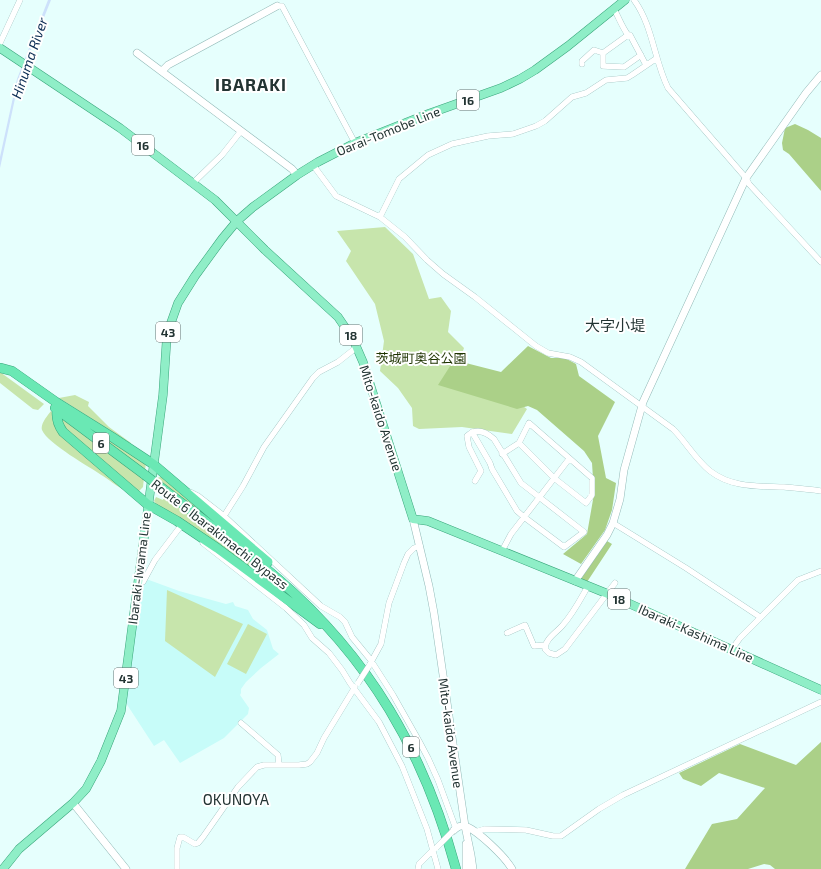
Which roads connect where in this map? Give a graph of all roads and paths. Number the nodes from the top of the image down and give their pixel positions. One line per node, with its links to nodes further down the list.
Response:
1 (20, 0): 7 (street)
2 (625, 0): 5 (main road, Oarai-Tomobe Line / 16)
3 (634, 0): 11 (street)
4 (277, 6): 14 (street); 17 (street)
5 (614, 9): 6 (street); 17 (main road, Oarai-Tomobe Line / 16)
6 (628, 35): 9 (street); 10 (street)
7 (1, 47): 21 (main road, Mito-kaido Avenue / 16)
8 (137, 53): 14 (street)
9 (603, 53): 10 (street); 12 (street)
10 (641, 55): 13 (street)
11 (657, 58): 13 (street); 20 (street)
12 (582, 64)
13 (646, 65): 22 (street)
14 (162, 71): 16 (street)
15 (821, 75): 20 (street)
16 (241, 131): 19 (street); 21 (street)
17 (355, 143): 18 (main road, Oarai-Tomobe Line / 16)
18 (313, 165): 19 (main road, Oarai-Tomobe Line / 16); 22 (street)
19 (297, 175): 23 (main road, Oarai-Tomobe Line / 16)
20 (746, 178): 24 (street); 28 (street)
21 (193, 182): 23 (main road, Mito-kaido Avenue / 16)
22 (380, 217): 28 (street)
23 (237, 221): 25 (main road, Mito-kaido Avenue / 18); 33 (main road, Ibaraki-Iwama Line / 43)
24 (821, 262)
25 (357, 347): 40 (street); 42 (main road, Mito-kaido Avenue / 18)
26 (1, 368): 27 (highway, Route 6 Ibarakimachi Bypass / 6)
27 (55, 406): 33 (highway); 39 (highway); 54 (highway, Route 6 Ibarakimachi Bypass / 6, bridge)
28 (642, 407): 37 (street); 43 (street)
29 (472, 432): 31 (street); 35 (street); 41 (street)
30 (519, 443): 31 (street); 32 (street); 34 (street)
31 (502, 454): 38 (street)
32 (569, 459): 34 (street); 34 (street)
33 (153, 464): 36 (highway); 39 (main road, Ibaraki-Iwama Line / 43)
34 (554, 478): 38 (street)
35 (475, 481)
36 (184, 491): 40 (street); 54 (highway)
37 (821, 491)
38 (539, 498): 41 (street); 41 (street)
39 (147, 504): 44 (highway); 50 (main road, Ibaraki-Iwama Line / 43)
40 (224, 516): 59 (street)
41 (524, 517): 46 (street)
42 (413, 519): 45 (street, Mito-kaido Avenue); 46 (main road, Ibaraki-Kashima Line / 18)
43 (613, 523): 48 (street); 53 (street)
44 (179, 524): 50 (street); 56 (highway); 60 (street)
45 (420, 546): 59 (street); 66 (street, Mito-kaido Avenue)
46 (502, 551): 48 (main road, Ibaraki-Kashima Line / 18)
47 (821, 572): 53 (street)
48 (575, 580): 51 (main road, Ibaraki-Kashima Line / 18)
49 (615, 583): 52 (street)
50 (137, 584): 65 (main road, Ibaraki-Iwama Line / 43)
51 (588, 586): 52 (main road, Ibaraki-Kashima Line / 18); 57 (street)
52 (608, 594): 57 (street); 58 (main road, Ibaraki-Kashima Line / 18)
53 (760, 617): 58 (street)
54 (326, 624): 56 (highway, Route 6 Ibarakimachi Bypass / 6)
55 (507, 633): 57 (street)
56 (338, 639): 75 (highway, Route 6 Ibarakimachi Bypass / 6)
57 (545, 645)
58 (732, 650): 61 (main road, Ibaraki-Kashima Line / 18)
59 (370, 664): 60 (street, bridge); 67 (street)
60 (354, 688): 64 (street); 69 (street)
61 (821, 690)
62 (821, 702): 68 (street)
63 (241, 723): 64 (street)
64 (279, 765): 72 (street)
65 (73, 803): 70 (main road, Ibaraki-Iwama Line / 43); 71 (street)
66 (465, 829): 67 (street); 68 (street); 76 (street); 77 (street)
67 (454, 830): 69 (street, bridge)
68 (475, 832): 78 (street)
69 (434, 849): 73 (street); 74 (street)
70 (3, 869)
71 (126, 869)
72 (177, 869)
73 (418, 869)
74 (438, 869)
75 (456, 869)
76 (466, 869)
77 (473, 869)
78 (512, 869)

